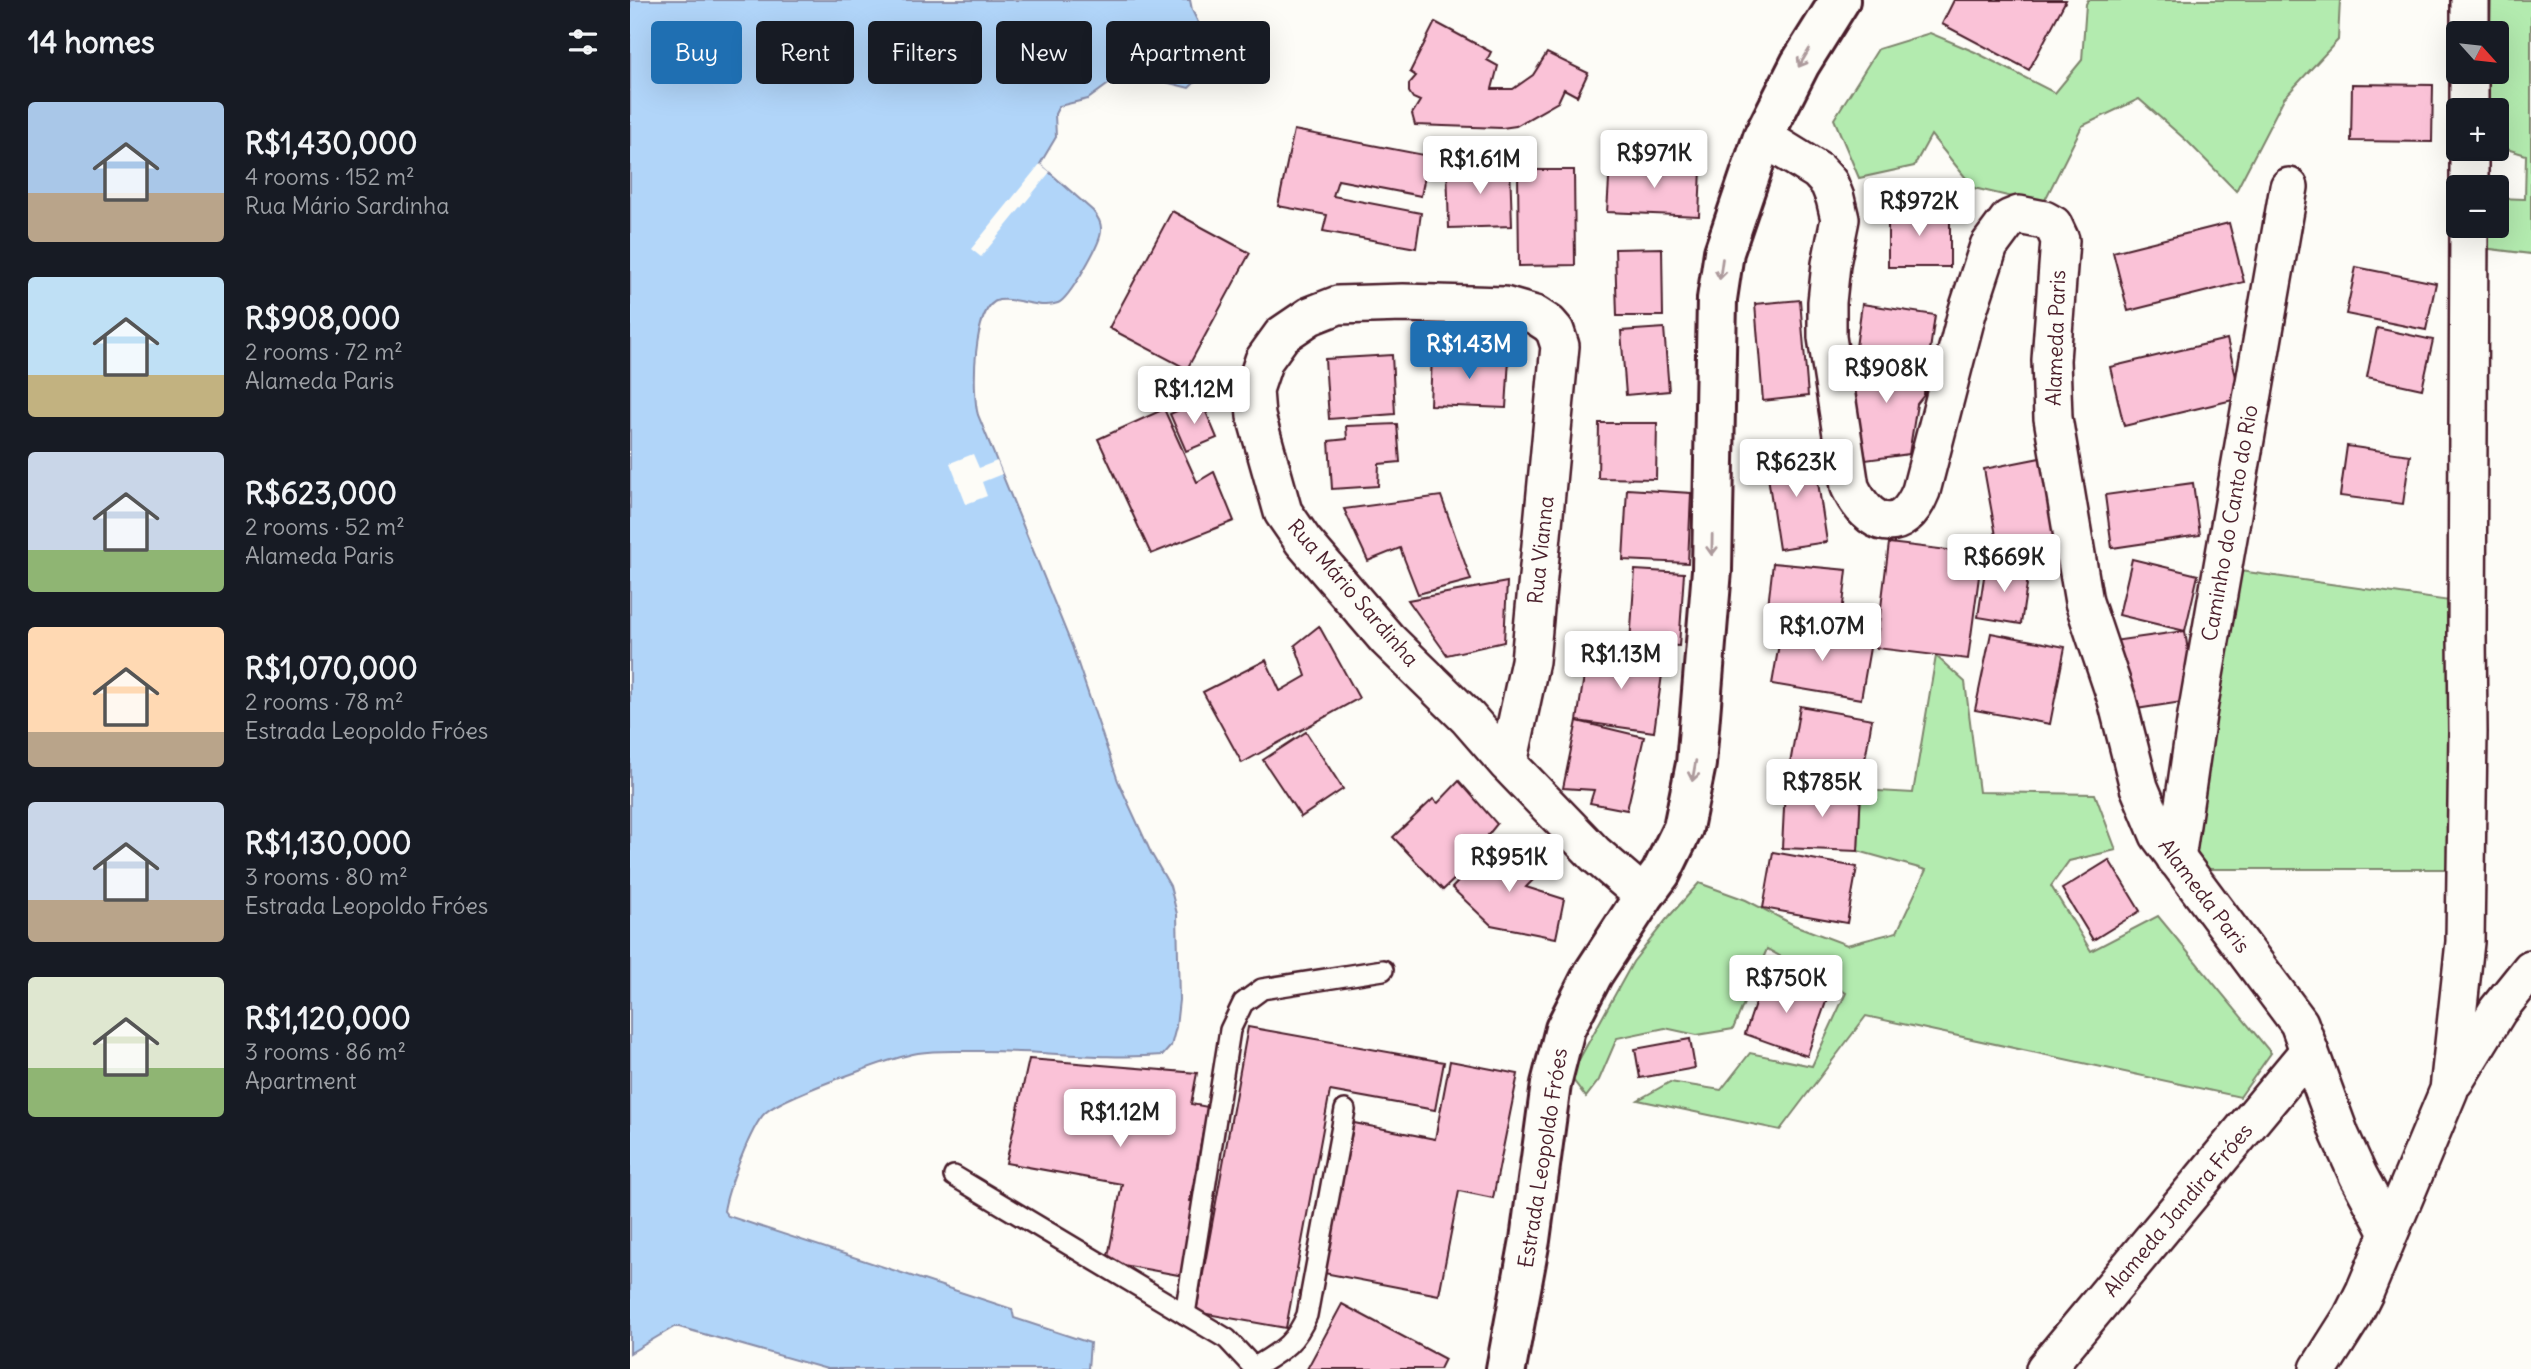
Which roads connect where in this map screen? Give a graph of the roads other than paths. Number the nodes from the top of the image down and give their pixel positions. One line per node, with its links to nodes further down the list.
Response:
1 (1840, 0): 4 (street, Estrada Leopoldo Fróes, one-way to 4)
2 (2470, 0): 3 (street)
3 (2470, 21)
4 (1763, 137): 9 (street, Alameda Paris); 10 (street, Estrada Leopoldo Fróes, one-way to 10)
5 (2289, 187): 9 (street, Caminho do Canto do Rio)
6 (2469, 238): 14 (street)
7 (1504, 306): 8 (street, Rua Vianna); 8 (street, Rua Mário Sardinha)
8 (1508, 764): 10 (street)
9 (2176, 859): 13 (street, Alameda Paris)
10 (1644, 895): 20 (street, Estrada Leopoldo Fróes)
11 (2531, 969): 14 (street)
12 (1383, 970): 18 (lane)
13 (2309, 1051): 17 (street, Alameda Paris); 21 (street, Alameda Jandira Fróes)
14 (2449, 1090): 17 (street)
15 (1345, 1110): 19 (lane)
16 (954, 1176): 18 (lane)
17 (2388, 1231): 22 (street)
18 (1185, 1314): 19 (lane)
19 (1255, 1368)
20 (1506, 1369)
21 (2045, 1369)
22 (2319, 1369)

